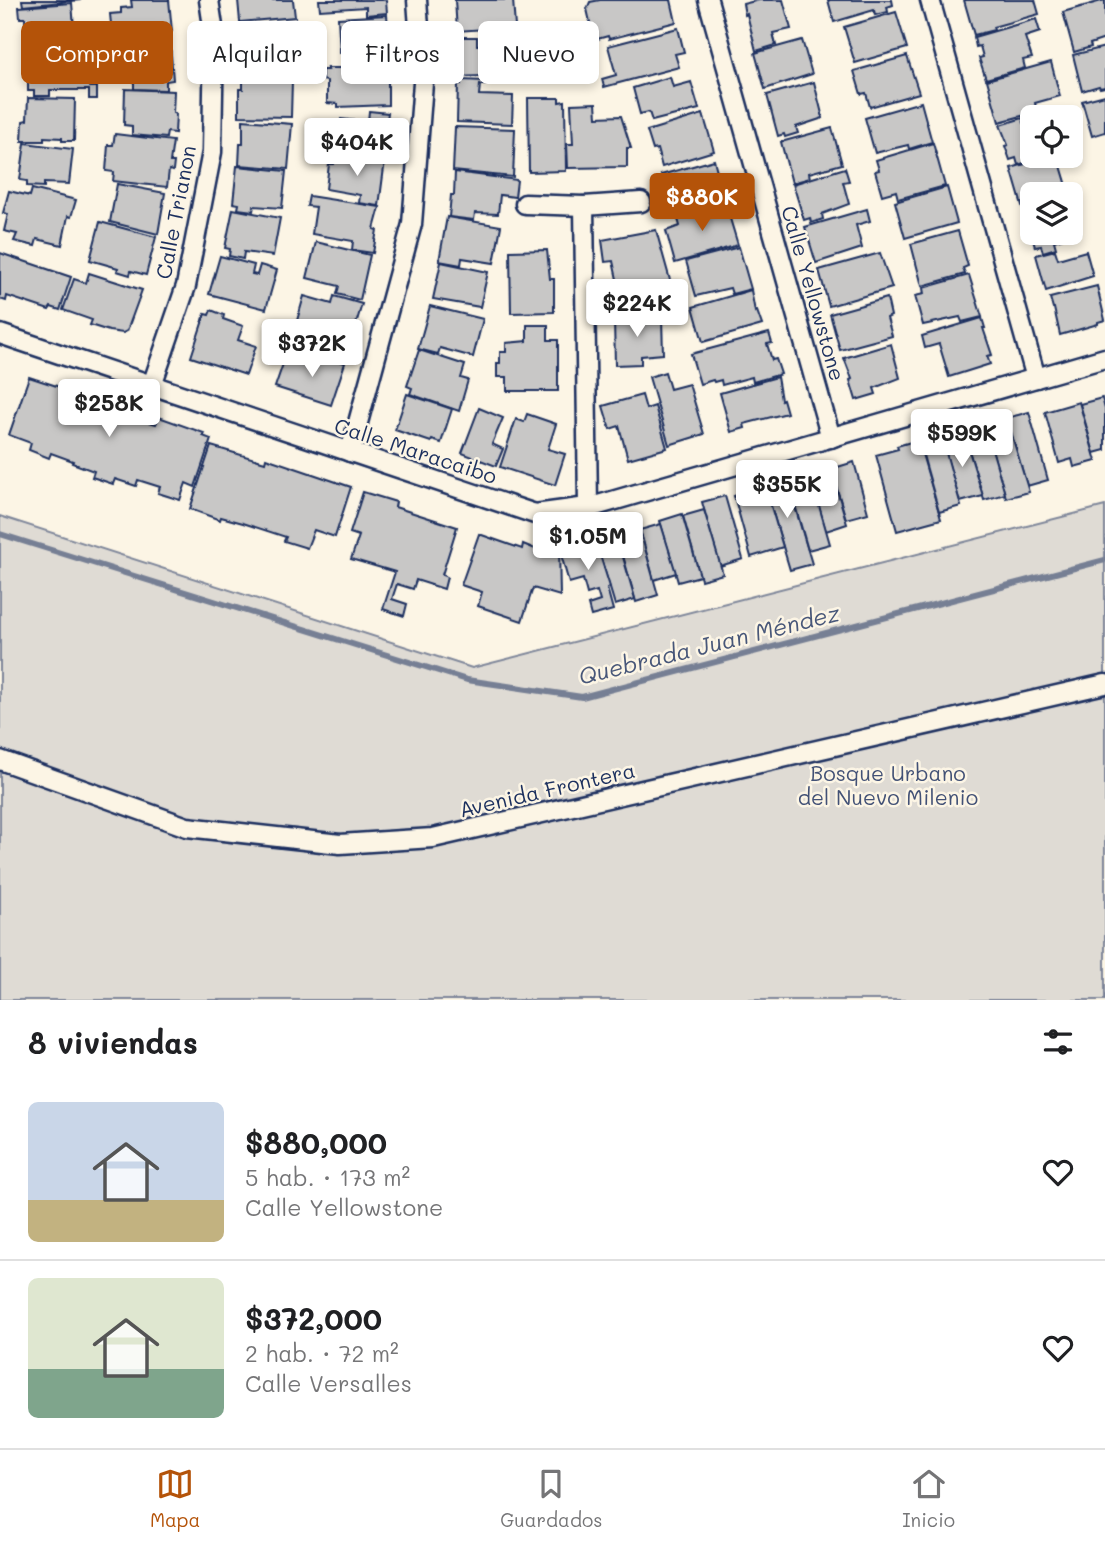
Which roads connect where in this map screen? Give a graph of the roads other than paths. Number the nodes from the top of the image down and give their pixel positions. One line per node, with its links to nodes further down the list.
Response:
1 (209, 0): 11 (street, Calle Trianon)
2 (417, 0): 13 (street)
3 (708, 0): 12 (street, Calle Yellowstone)
4 (930, 0): 10 (street)
5 (641, 202): 7 (street)
6 (525, 204): 7 (street)
7 (584, 205): 14 (street)
8 (0, 334): 11 (street, Calle Maracaibo)
9 (1105, 358): 10 (street, Calle Maracaibo)
10 (1036, 378): 12 (street, Calle Maracaibo)
11 (152, 385): 13 (street, Calle Maracaibo)
12 (831, 438): 14 (street, Calle Maracaibo)
13 (350, 452): 14 (street, Calle Maracaibo)
14 (588, 507)
15 (1105, 684): 16 (street, Avenida Frontera)
16 (0, 760)

